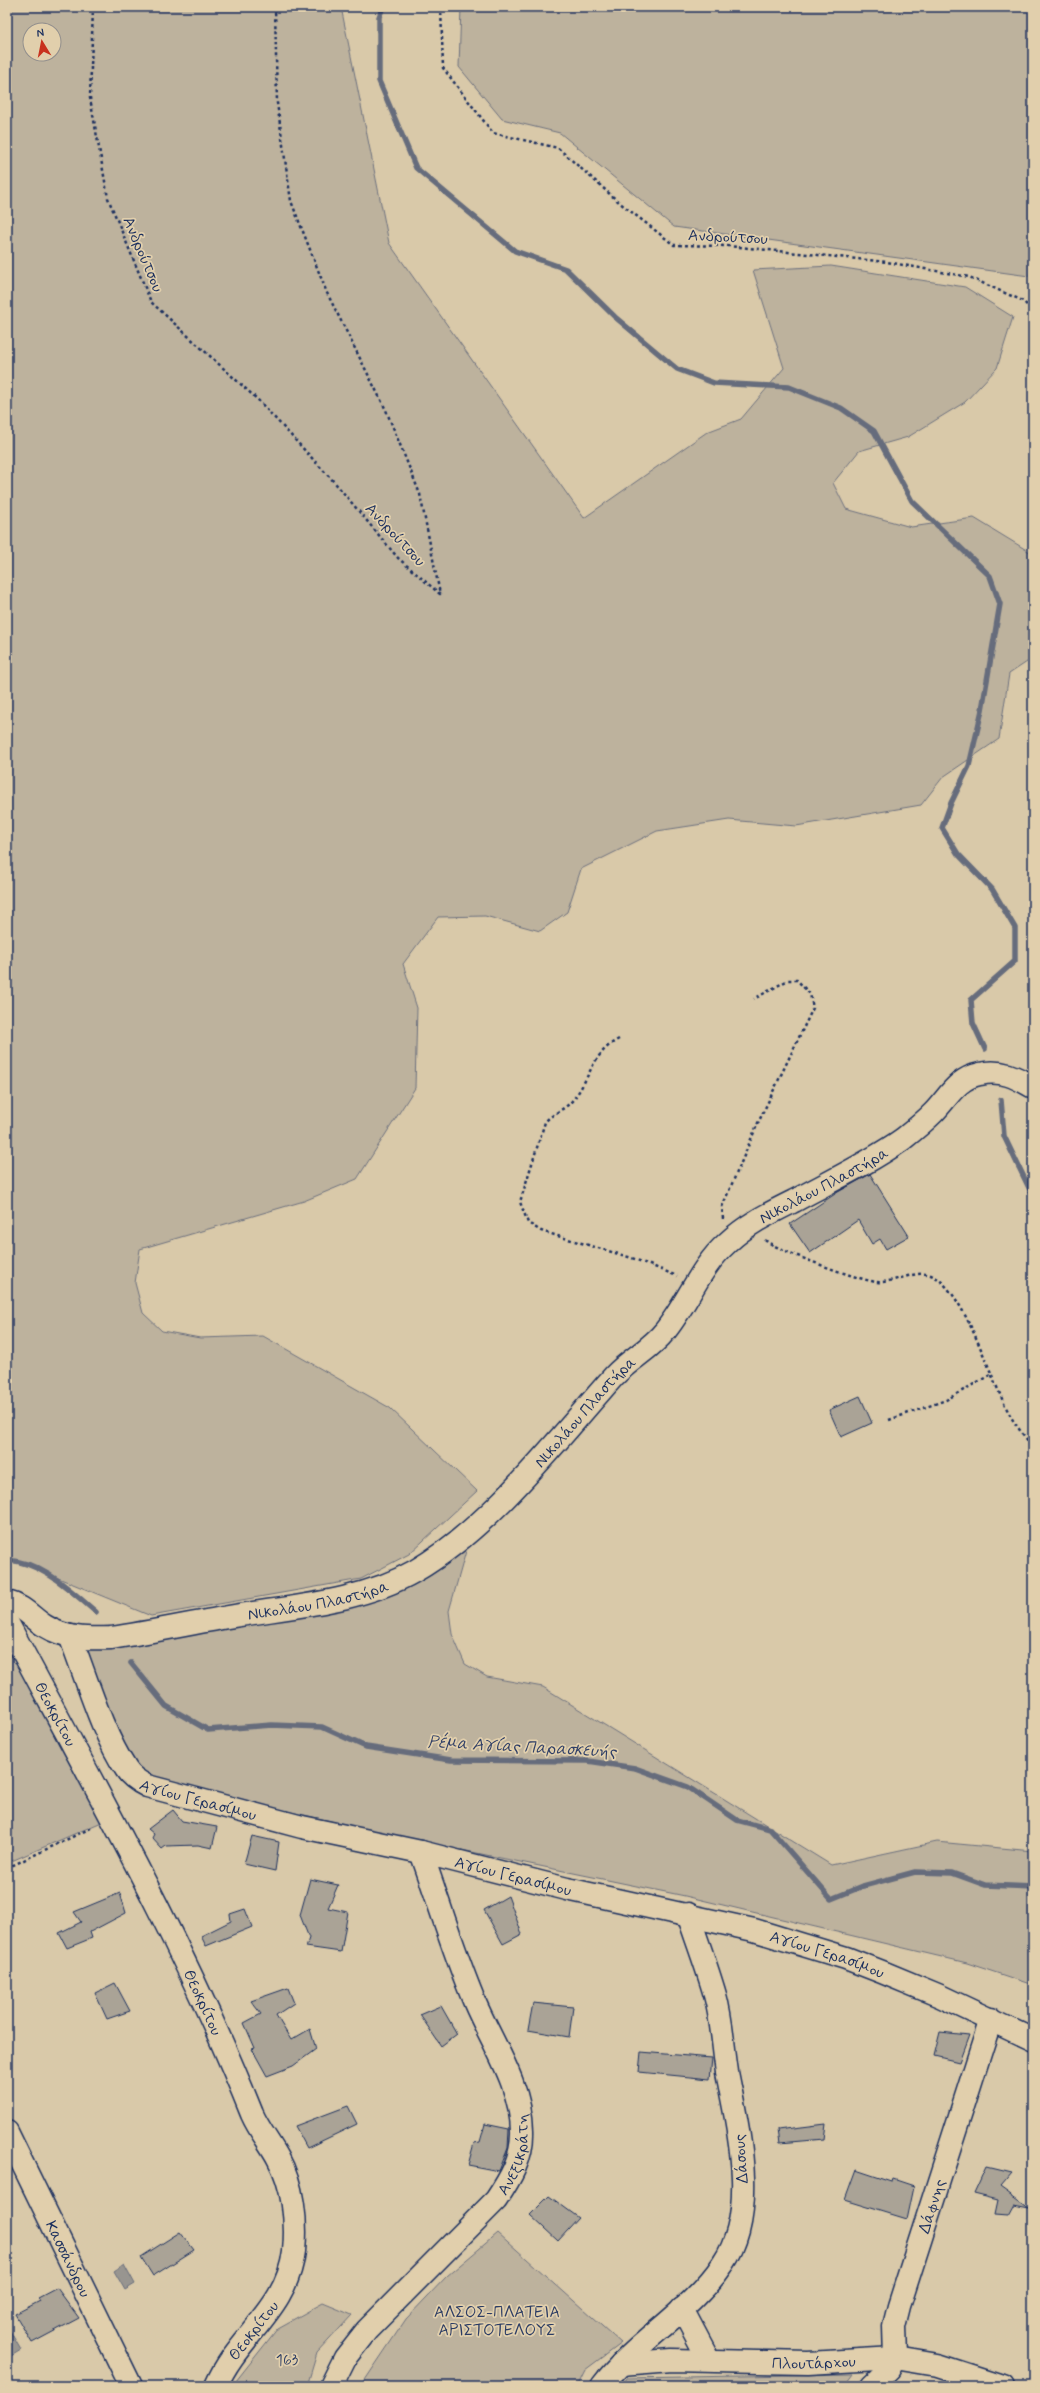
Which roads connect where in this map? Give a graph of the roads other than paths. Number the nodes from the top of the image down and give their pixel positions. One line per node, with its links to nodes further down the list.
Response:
1 (1033, 1087): 4 (street, Νικολάου Πλαστήρα)
2 (7, 1602): 4 (street, Νικολάου Πλαστήρα)
3 (7, 1622): 15 (street, Θεοκρίτου)
4 (70, 1636): 5 (street, Αγίου Γερασίμου)
5 (421, 1852): 6 (street, Αγίου Γερασίμου); 16 (street, Ανεξικράτη)
6 (688, 1914): 7 (street, Αγίου Γερασίμου); 10 (street, Δάσους)
7 (991, 2019): 8 (street, Αγίου Γερασίμου); 11 (street, Δάφνης)
8 (1033, 2040)
9 (7, 2132): 14 (street, Κασσάνδρου)
10 (682, 2309): 12 (street); 13 (street, Δάσους)
11 (895, 2358): 12 (street, Πλουτάρχου); 18 (street); 19 (street, Πλουτάρχου)
12 (709, 2360): 13 (street, Πλουτάρχου)
13 (622, 2364): 17 (street, Δάσους)
14 (131, 2386)
15 (216, 2386)
16 (331, 2386)
17 (602, 2386)
18 (871, 2386)
19 (1002, 2386)

